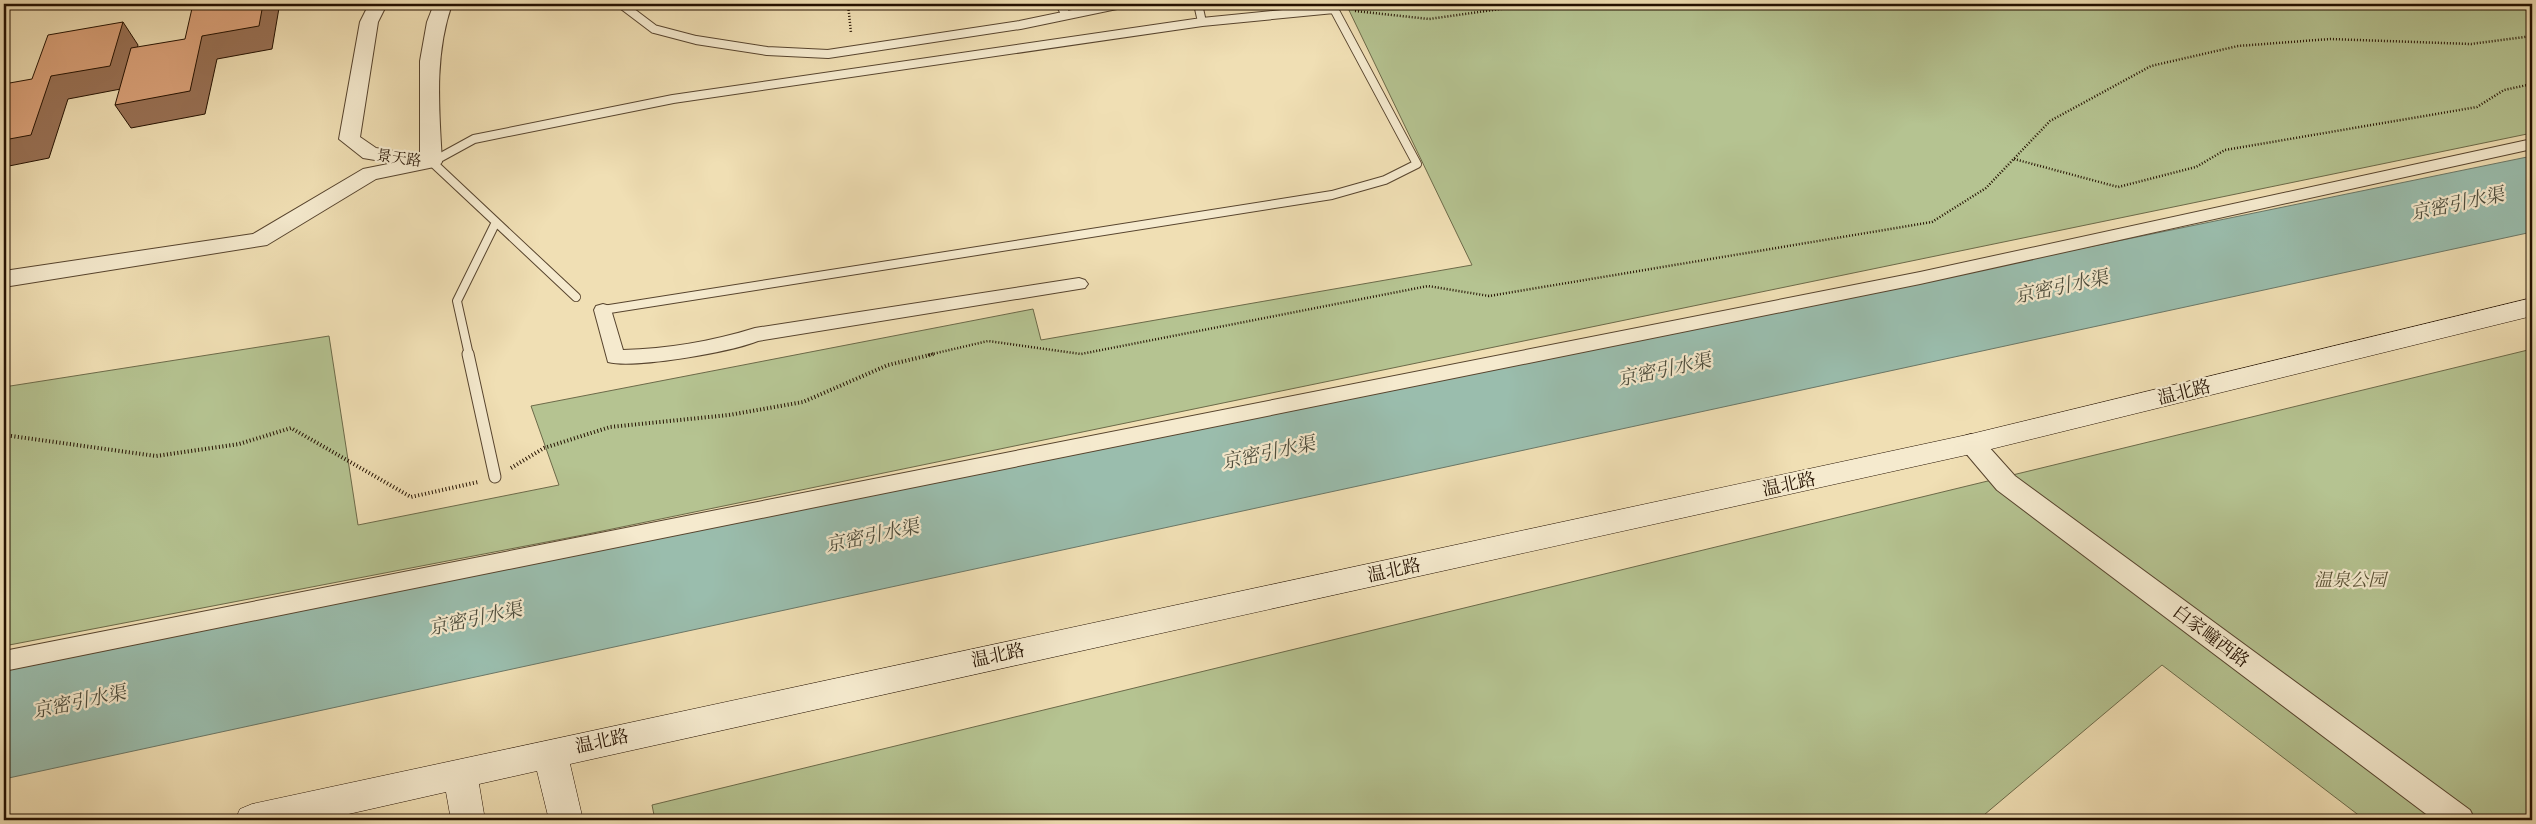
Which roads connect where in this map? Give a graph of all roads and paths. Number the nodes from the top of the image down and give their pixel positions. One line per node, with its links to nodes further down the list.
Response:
1 (378, 4): 17 (street, 景天路)
2 (443, 4): 17 (street, 景天路)
3 (621, 4): 13 (lane)
4 (848, 4): 13 (path)
5 (1060, 4): 10 (lane)
6 (1121, 4): 10 (lane)
7 (1198, 4): 11 (lane)
8 (1536, 4): 9 (path)
9 (1334, 9): 11 (lane); 23 (lane)
10 (1066, 15): 13 (lane)
11 (1202, 22): 17 (lane)
12 (2532, 36): 16 (path)
13 (854, 50)
14 (2532, 84): 16 (path)
15 (2532, 144): 27 (street)
16 (2014, 159): 26 (path)
17 (432, 162): 18 (lane); 19 (street)
18 (496, 222): 21 (lane); 26 (lane)
19 (4, 279)
20 (1079, 284): 23 (street)
21 (576, 298)
22 (2532, 307): 25 (main road, 温北路)
23 (603, 310)
24 (4, 435): 26 (path)
25 (1971, 444): 28 (main road, 温北路); 33 (street, 白家疃西路)
26 (495, 478)
27 (4, 661)
28 (550, 753): 29 (main road, 温北路); 32 (main road)
29 (460, 773): 30 (main road, 温北路); 31 (main road)
30 (252, 820)
31 (468, 820)
32 (566, 820)
33 (2459, 820)

